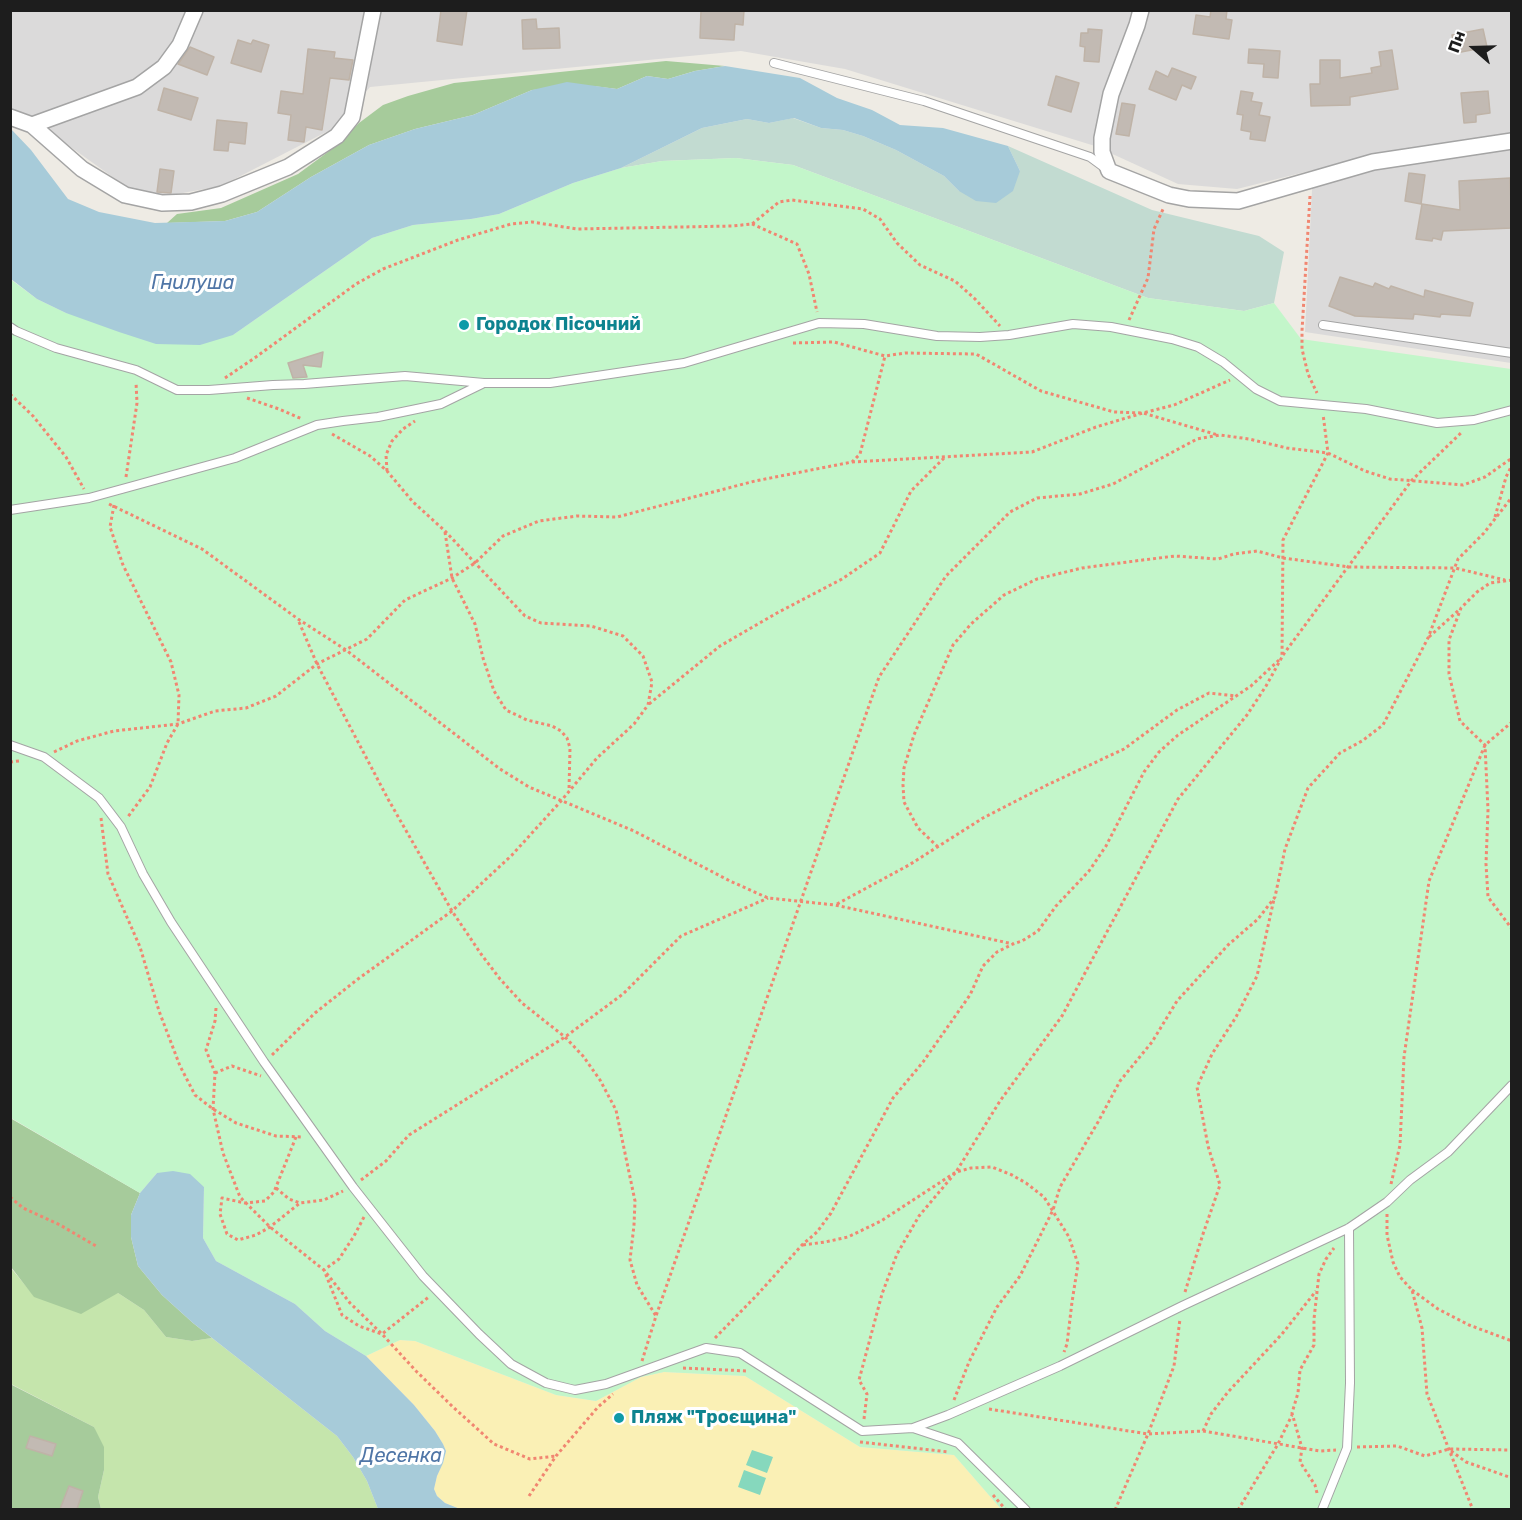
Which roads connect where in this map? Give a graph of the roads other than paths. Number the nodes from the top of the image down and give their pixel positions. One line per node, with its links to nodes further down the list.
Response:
1 (195, 10): 6 (street)
2 (373, 10): 6 (street)
3 (1142, 10): 8 (street)
4 (774, 63): 8 (lane)
5 (10, 117): 6 (street)
6 (32, 125)
7 (1512, 141): 8 (street)
8 (1109, 171)
9 (1323, 325): 11 (lane)
10 (10, 327): 12 (lane)
11 (1512, 352)
12 (484, 383): 13 (lane); 14 (lane)
13 (1512, 410)
14 (10, 510)
15 (10, 745): 18 (lane)
16 (1512, 1085): 17 (lane)
17 (1348, 1228): 18 (lane); 19 (lane)
18 (913, 1428): 20 (lane)
19 (1321, 1505)
20 (1026, 1509)

